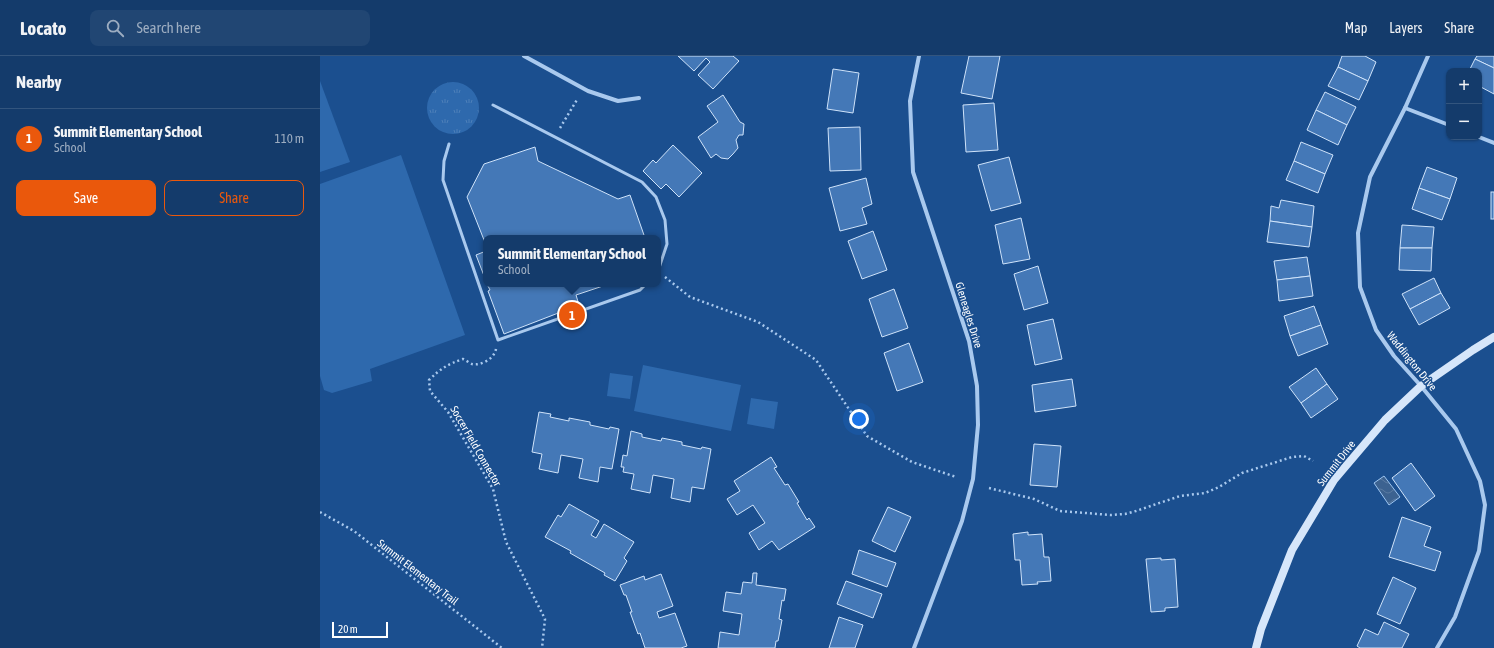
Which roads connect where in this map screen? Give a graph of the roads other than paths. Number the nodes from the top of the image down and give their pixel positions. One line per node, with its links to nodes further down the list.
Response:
1 (524, 56): 4 (street)
2 (919, 56): 15 (street, Gleneagles Drive)
3 (1428, 56): 6 (street, Waddington Drive)
4 (640, 98)
5 (493, 106): 11 (lane)
6 (1405, 108): 7 (street); 14 (street, Waddington Drive)
7 (1446, 124)
8 (1482, 138): 9 (street)
9 (1494, 143)
10 (449, 144): 12 (lane)
11 (661, 262)
12 (643, 287)
13 (1494, 337): 14 (main road, Summit Drive)
14 (1421, 386): 16 (main road, Summit Drive); 17 (street, Waddington Drive)
15 (914, 648)
16 (1256, 648)
17 (1438, 648)

